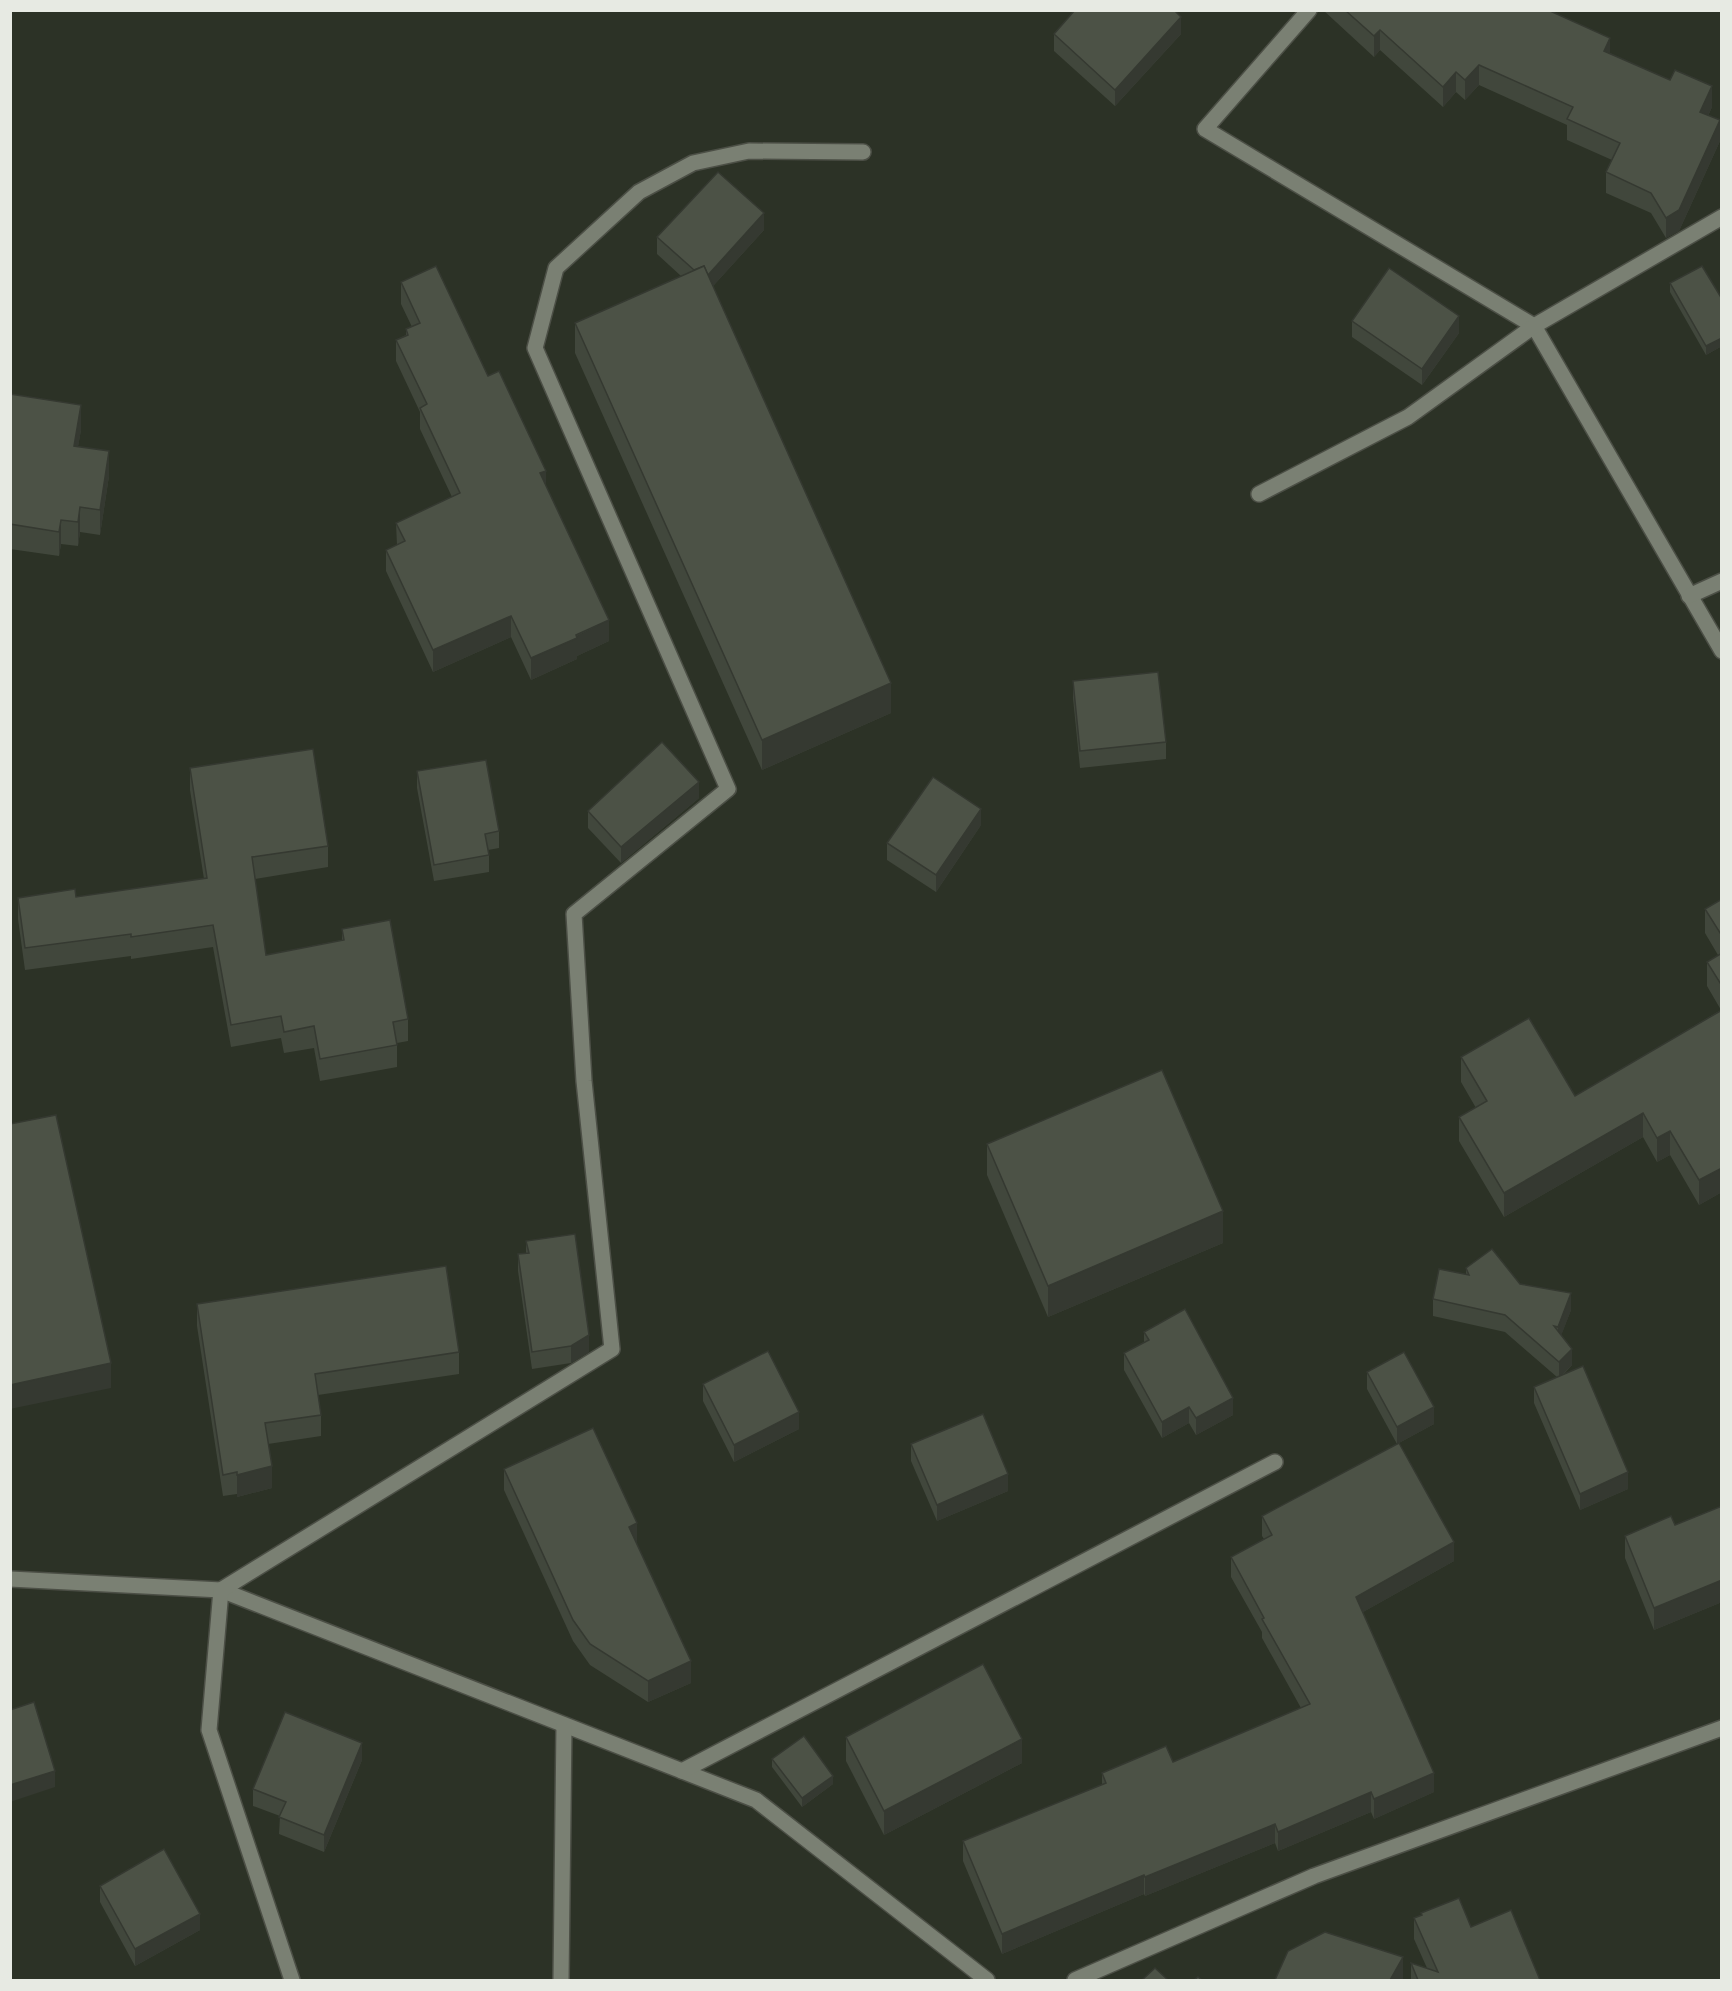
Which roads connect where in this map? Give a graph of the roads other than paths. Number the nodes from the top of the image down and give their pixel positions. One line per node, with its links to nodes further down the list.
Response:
1 (1309, 10): 4 (street)
2 (863, 152): 11 (street)
3 (1722, 217): 4 (street)
4 (1534, 326): 5 (street); 7 (street)
5 (1259, 494)
6 (1722, 581): 7 (street)
7 (1689, 596): 8 (street)
8 (1722, 651)
9 (1275, 1462): 14 (street)
10 (10, 1579): 11 (street)
11 (220, 1590): 12 (street); 15 (street)
12 (564, 1725): 14 (street); 16 (street)
13 (1722, 1728): 18 (street)
14 (682, 1771): 17 (street)
15 (292, 1980)
16 (561, 1980)
17 (987, 1980)
18 (1075, 1980)

